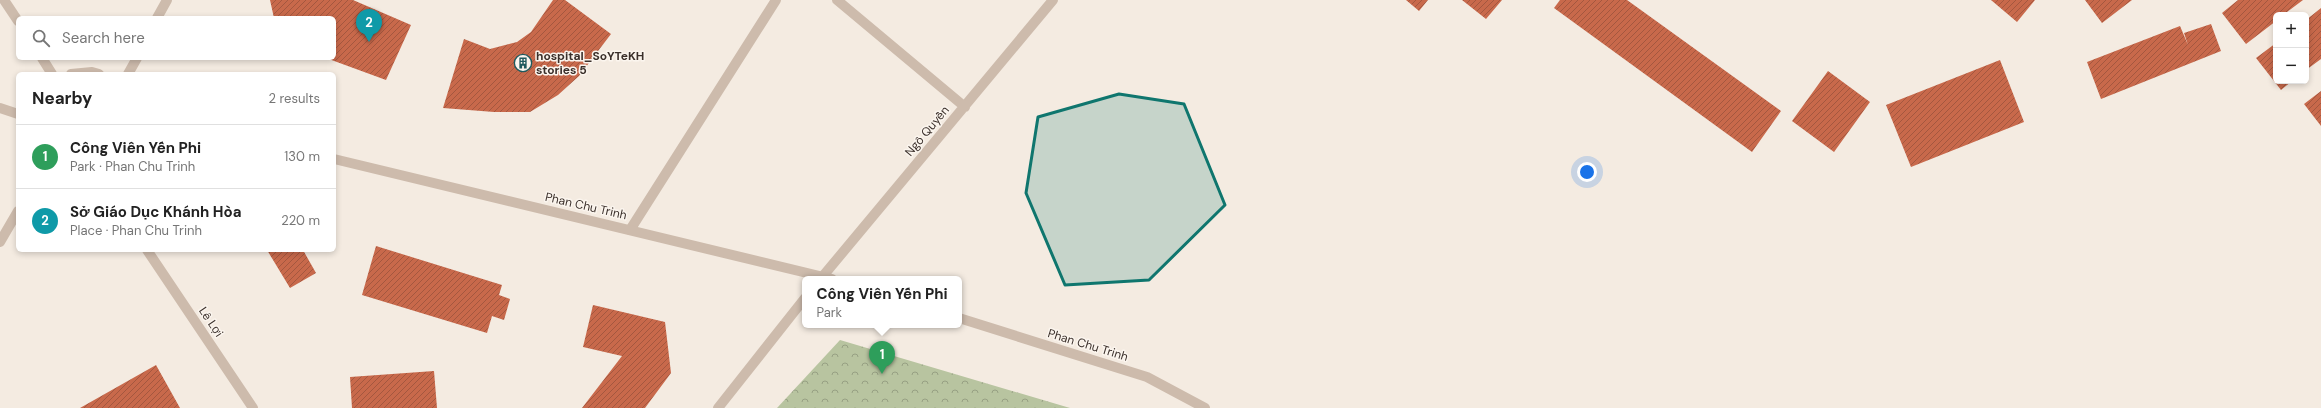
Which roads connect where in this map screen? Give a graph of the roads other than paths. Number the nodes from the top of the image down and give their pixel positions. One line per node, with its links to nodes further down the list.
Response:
1 (4, 0): 7 (street)
2 (167, 0): 6 (street)
3 (776, 0): 17 (street)
4 (837, 0): 12 (street)
5 (1053, 0): 12 (street, Ngô Quyền)
6 (159, 16)
7 (16, 18)
8 (43, 60): 10 (street)
9 (136, 60): 11 (street)
10 (51, 72)
11 (129, 72)
12 (965, 107): 21 (street, Ngô Quyền)
13 (0, 108): 14 (street)
14 (16, 113)
15 (336, 159): 17 (street, Phan Chu Trinh)
16 (16, 214): 18 (street)
17 (630, 230): 20 (street, Phan Chu Trinh)
18 (0, 242)
19 (148, 252): 24 (street, Lê Lợi)
20 (817, 276)
21 (827, 276)
22 (802, 302): 25 (street)
23 (962, 319): 26 (street, Phan Chu Trinh)
24 (253, 408)
25 (718, 408)
26 (1205, 408)

